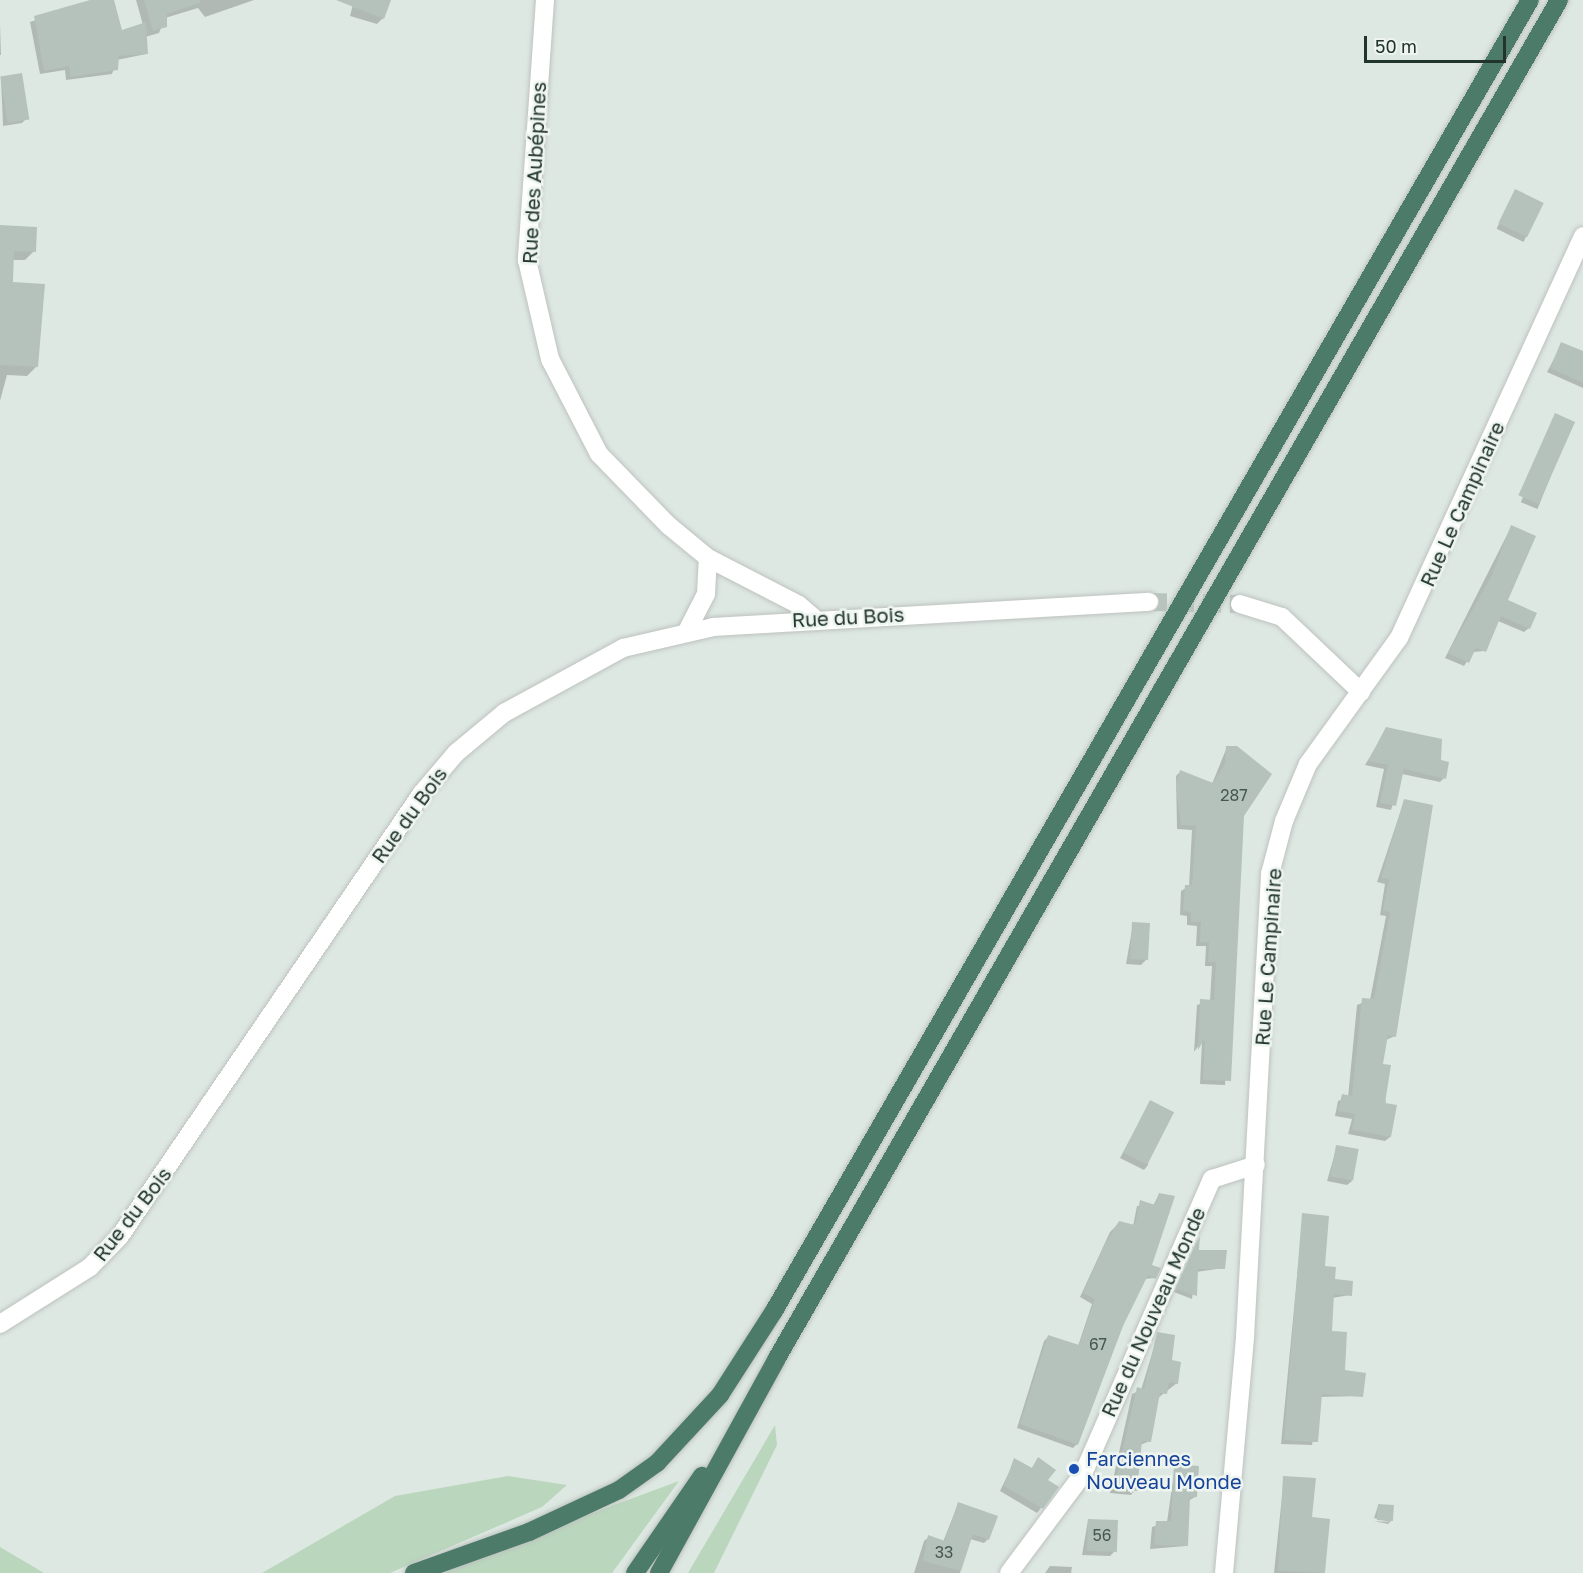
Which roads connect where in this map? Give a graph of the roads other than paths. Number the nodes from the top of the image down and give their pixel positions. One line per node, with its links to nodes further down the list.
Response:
1 (545, 0): 5 (street, Rue des Aubépines)
2 (1530, 0): 14 (highway)
3 (1559, 0): 13 (highway)
4 (1583, 236): 10 (street, Rue Le Campinaire)
5 (708, 558): 8 (street, Rue des Aubépines); 9 (street)
6 (1149, 602): 8 (street, Rue du Bois)
7 (1240, 604): 10 (street)
8 (814, 618): 9 (street, Rue du Bois)
9 (686, 633): 12 (street, Rue du Bois)
10 (1361, 692): 11 (street, Rue Le Campinaire)
11 (1256, 1165): 17 (street, Rue du Nouveau Monde); 18 (street, Rue Le Campinaire)
12 (0, 1324)
13 (742, 1419): 15 (highway); 16 (highway)
14 (414, 1573)
15 (635, 1573)
16 (659, 1573)
17 (1009, 1573)
18 (1224, 1573)

